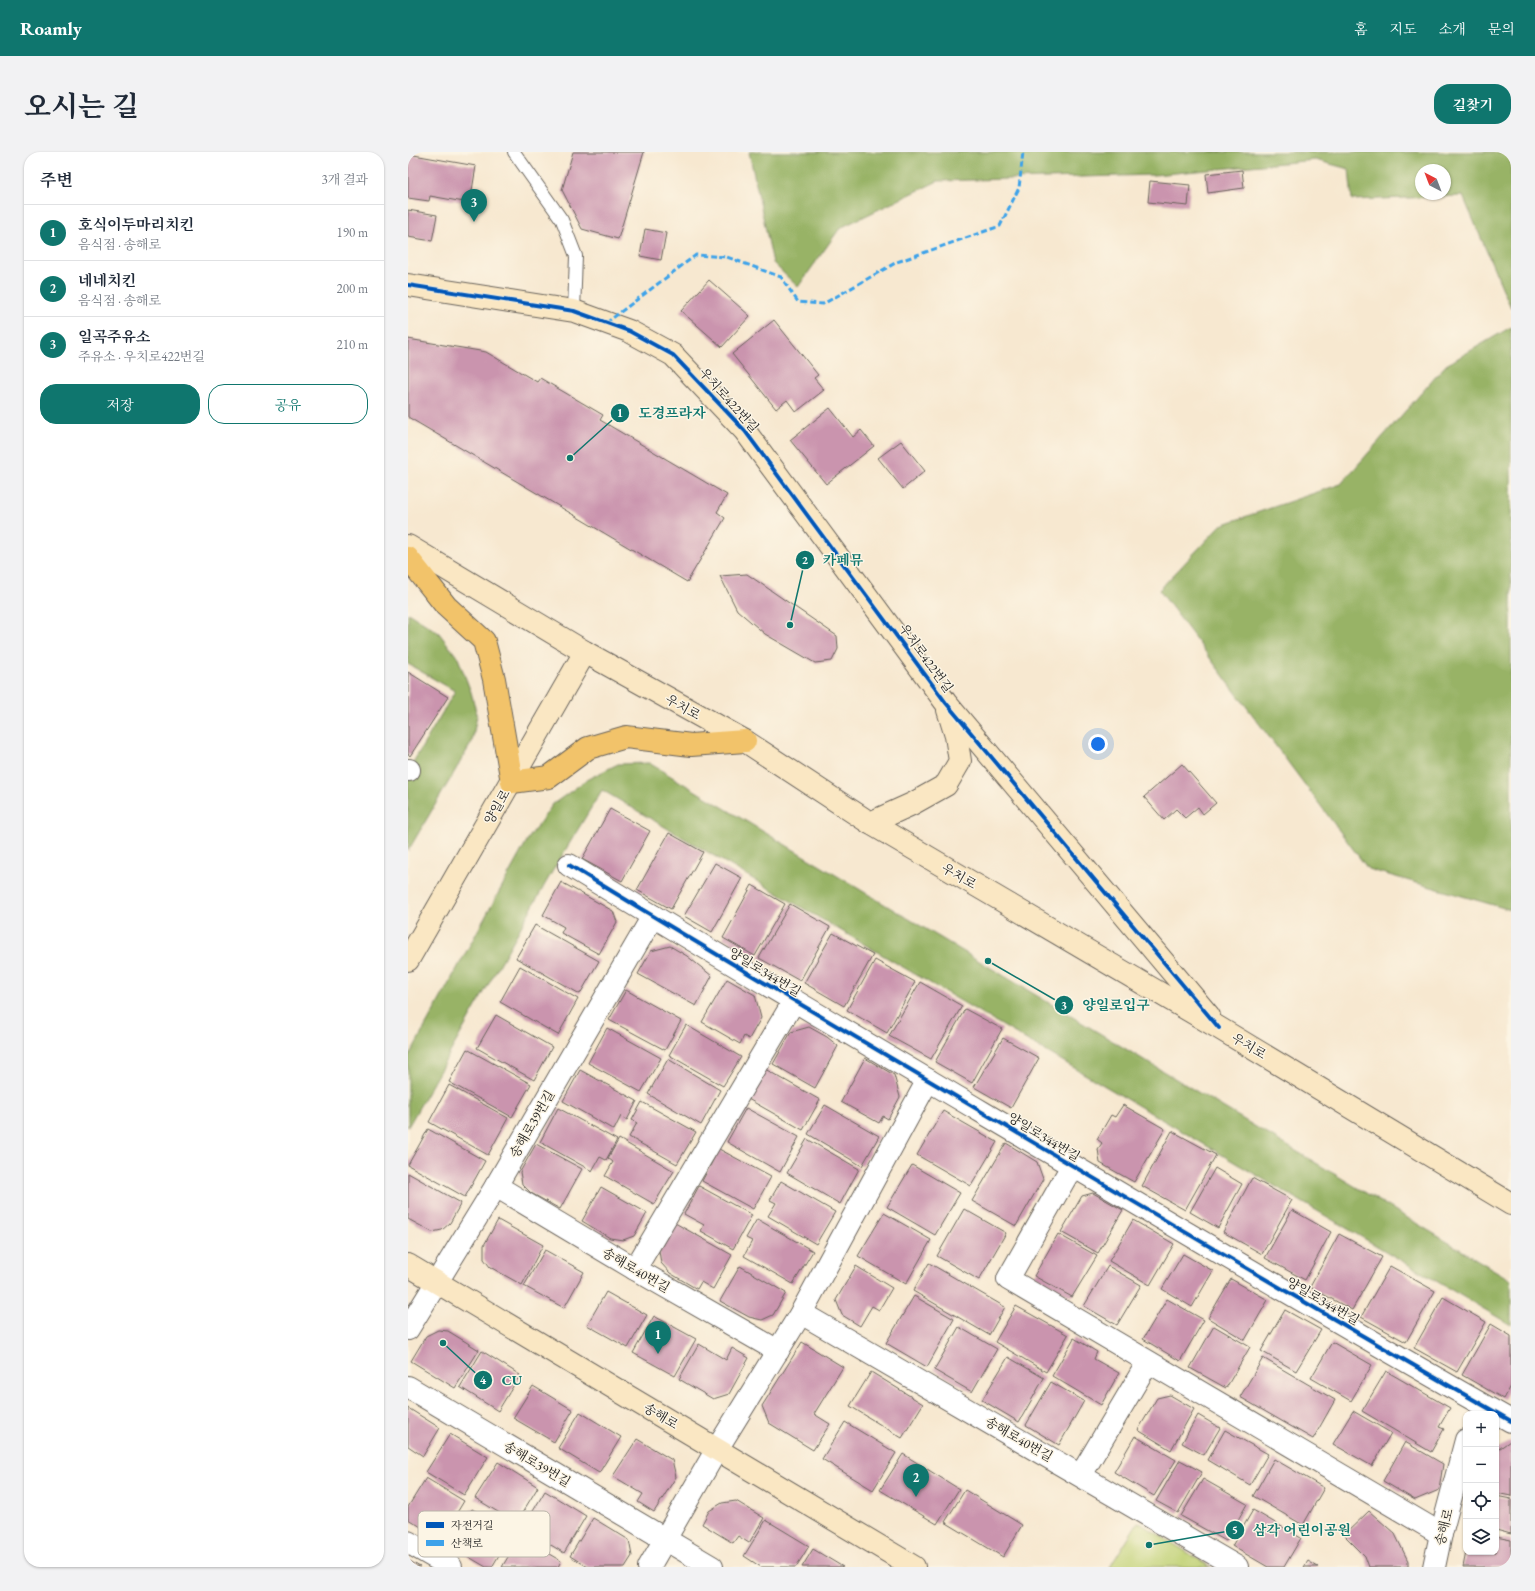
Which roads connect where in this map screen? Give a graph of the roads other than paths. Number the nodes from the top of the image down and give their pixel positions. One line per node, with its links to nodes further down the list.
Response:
1 (514, 152): 3 (lane)
2 (408, 285): 3 (street, 우치로422번길)
3 (574, 311): 7 (street, 우치로422번길)
4 (408, 546): 6 (street, 우치로)
5 (408, 558): 9 (main road)
6 (585, 652): 8 (street, 우치로); 9 (street, 양일로)
7 (946, 703): 10 (street); 15 (street, 우치로422번길)
8 (744, 741): 9 (main road); 10 (street, 우치로)
9 (512, 782): 13 (street, 양일로)
10 (870, 823): 15 (street, 우치로)
11 (569, 866): 12 (street, 양일로344번길)
12 (653, 916): 14 (street, 양일로344번길); 18 (street, 송해로39번길)
13 (408, 960)
14 (794, 1001): 16 (street, 양일로344번길); 21 (street, 양일로344번길)
15 (1219, 1028): 19 (street, 우치로)
16 (928, 1080): 17 (street, 양일로344번길); 23 (street)
17 (1072, 1166): 26 (street, 양일로344번길); 28 (street, 양일로344번길)
18 (496, 1186): 21 (street, 송해로40번길); 22 (street, 송해로39번길)
19 (1511, 1204)
20 (408, 1266): 22 (street, 송해로)
21 (635, 1269): 25 (street, 송해로40번길)
22 (438, 1283): 24 (street, 송해로39번길); 31 (street, 송해로)
23 (801, 1313): 25 (street); 32 (street, 송해로40번길)
24 (408, 1330)
25 (778, 1351): 31 (street)
26 (1148, 1362): 32 (street); 33 (street, 양일로344번길)
27 (408, 1387): 34 (street, 송해로39번길)
28 (1475, 1408): 29 (street, 양일로344번길)
29 (1511, 1421)
30 (1464, 1447): 33 (street, 송해로)
31 (717, 1450): 34 (street); 41 (street, 송해로)
32 (1081, 1475): 42 (street, 송해로40번길)
33 (1441, 1534): 43 (street, 송해로)
34 (666, 1540): 39 (street); 40 (street, 송해로39번길)
35 (408, 1542): 36 (street)
36 (418, 1548)
37 (434, 1557): 38 (street)
38 (451, 1567)
39 (649, 1567)
40 (712, 1567)
41 (914, 1567)
42 (1237, 1567)
43 (1434, 1567)

